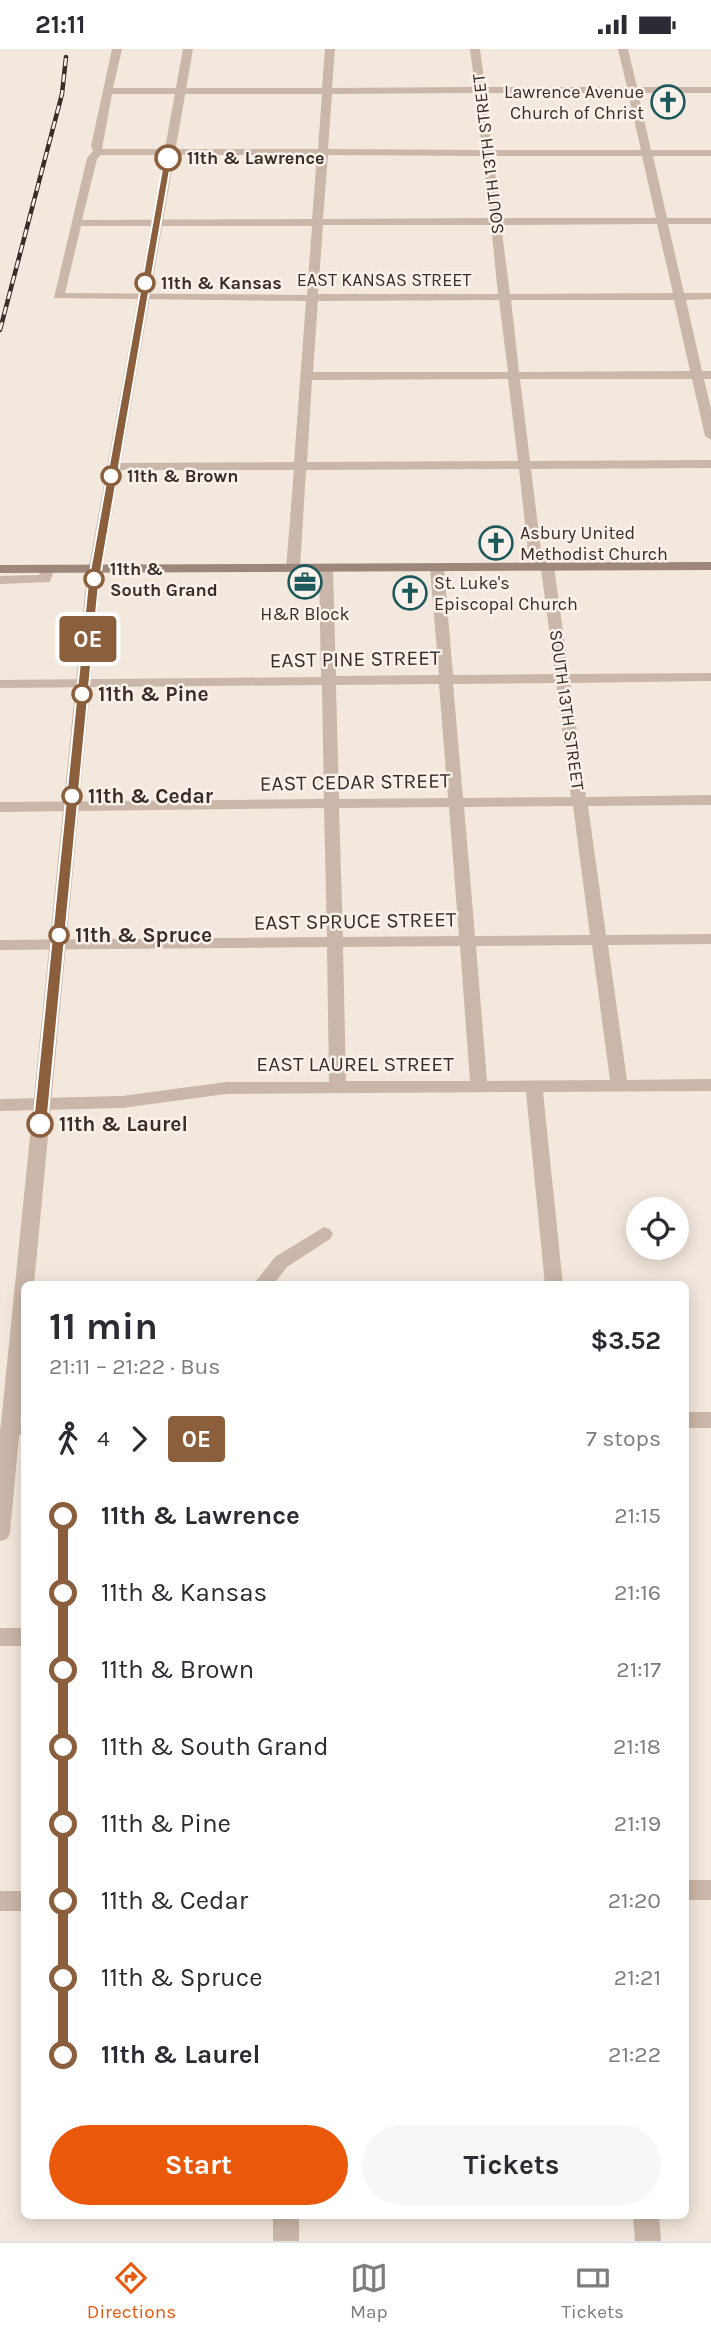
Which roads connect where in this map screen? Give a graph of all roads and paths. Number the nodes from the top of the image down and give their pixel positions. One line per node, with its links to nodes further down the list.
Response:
1 (117, 49): 9 (street)
2 (188, 49): 10 (street)
3 (330, 49): 11 (street)
4 (475, 49): 7 (street, SOUTH 13TH STREET)
5 (623, 49): 8 (street)
6 (711, 90): 8 (street)
7 (480, 91): 8 (street); 11 (street); 16 (street, SOUTH 13TH STREET)
8 (632, 91): 13 (street)
9 (106, 92): 10 (street); 12 (street)
10 (180, 92): 11 (street); 15 (street)
11 (327, 92): 17 (street)
12 (98, 152): 15 (street); 21 (street)
13 (646, 153): 14 (street); 16 (street); 18 (street)
14 (711, 153)
15 (169, 154): 17 (street); 22 (street)
16 (488, 154): 17 (street); 20 (street, SOUTH 13TH STREET)
17 (322, 155): 23 (street)
18 (662, 221): 19 (street); 20 (street); 24 (street)
19 (711, 221)
20 (496, 222): 23 (street); 27 (street, SOUTH 13TH STREET)
21 (78, 223): 22 (street); 26 (street, EAST KANSAS STREET)
22 (156, 223): 23 (street); 26 (street)
23 (317, 223): 28 (street)
24 (679, 296): 25 (street, EAST KANSAS STREET); 27 (street, EAST KANSAS STREET); 29 (street)
25 (711, 296)
26 (143, 297): 28 (street, EAST KANSAS STREET); 36 (street)
27 (505, 297): 28 (street, EAST KANSAS STREET); 32 (street, SOUTH 13TH STREET)
28 (312, 298): 31 (street)
29 (697, 375): 30 (street); 32 (street); 33 (street)
30 (711, 375)
31 (306, 376): 32 (street); 37 (street)
32 (514, 376): 35 (street, SOUTH 13TH STREET)
33 (711, 436)
34 (711, 464): 35 (street)
35 (524, 465): 37 (street); 39 (street, SOUTH 13TH STREET)
36 (113, 467): 37 (street); 45 (street)
37 (299, 467): 41 (street)
38 (711, 566): 39 (main road)
39 (548, 567): 43 (main road); 48 (street, SOUTH 13TH STREET)
40 (0, 569): 44 (main road)
41 (293, 569): 42 (main road); 45 (main road)
42 (326, 569): 43 (main road); 50 (street)
43 (437, 569): 49 (street)
44 (47, 570): 45 (main road); 46 (street)
45 (95, 570): 51 (street)
46 (0, 580)
47 (711, 677): 48 (street, EAST PINE STREET)
48 (562, 678): 49 (street, EAST PINE STREET); 54 (street, SOUTH 13TH STREET)
49 (445, 679): 50 (street, EAST PINE STREET); 55 (street)
50 (328, 680): 51 (street, EAST PINE STREET); 56 (street)
51 (83, 683): 52 (street, EAST PINE STREET); 57 (street)
52 (0, 684)
53 (711, 800): 54 (street, EAST CEDAR STREET)
54 (580, 801): 55 (street, EAST CEDAR STREET); 59 (street, SOUTH 13TH STREET)
55 (456, 802): 56 (street, EAST CEDAR STREET); 61 (street)
56 (332, 803): 57 (street, EAST CEDAR STREET); 62 (street)
57 (71, 806): 58 (street, EAST CEDAR STREET); 64 (street)
58 (0, 807)
59 (601, 939): 60 (street, EAST SPRUCE STREET); 61 (street, EAST SPRUCE STREET); 66 (street, SOUTH 13TH STREET)
60 (711, 939)
61 (467, 941): 62 (street, EAST SPRUCE STREET); 68 (street)
62 (335, 943): 64 (street, EAST SPRUCE STREET); 69 (street)
63 (0, 945): 64 (street, EAST SPRUCE STREET)
64 (58, 945): 70 (street)
65 (534, 1085): 66 (street, EAST LAUREL STREET); 68 (street, EAST LAUREL STREET); 75 (street)
66 (619, 1085): 67 (street, EAST LAUREL STREET)
67 (711, 1085)
68 (479, 1086): 69 (street, EAST LAUREL STREET)
69 (338, 1087): 70 (street, EAST LAUREL STREET)
70 (42, 1104): 71 (street, EAST LAUREL STREET); 73 (street)
71 (0, 1105)
72 (324, 1234): 74 (street)
73 (28, 1281)
74 (265, 1281)
75 (555, 1281)
76 (21, 1376): 79 (street)
77 (689, 1420): 78 (street)
78 (711, 1420)
79 (17, 1428): 80 (street)
80 (0, 1533)
81 (0, 1637): 82 (street)
82 (21, 1637)
83 (689, 1890): 84 (street)
84 (711, 1890)
85 (0, 1901): 86 (street)
86 (21, 1901)
87 (286, 2219): 89 (street)
88 (646, 2219): 90 (street)
89 (286, 2241)
90 (648, 2241)

